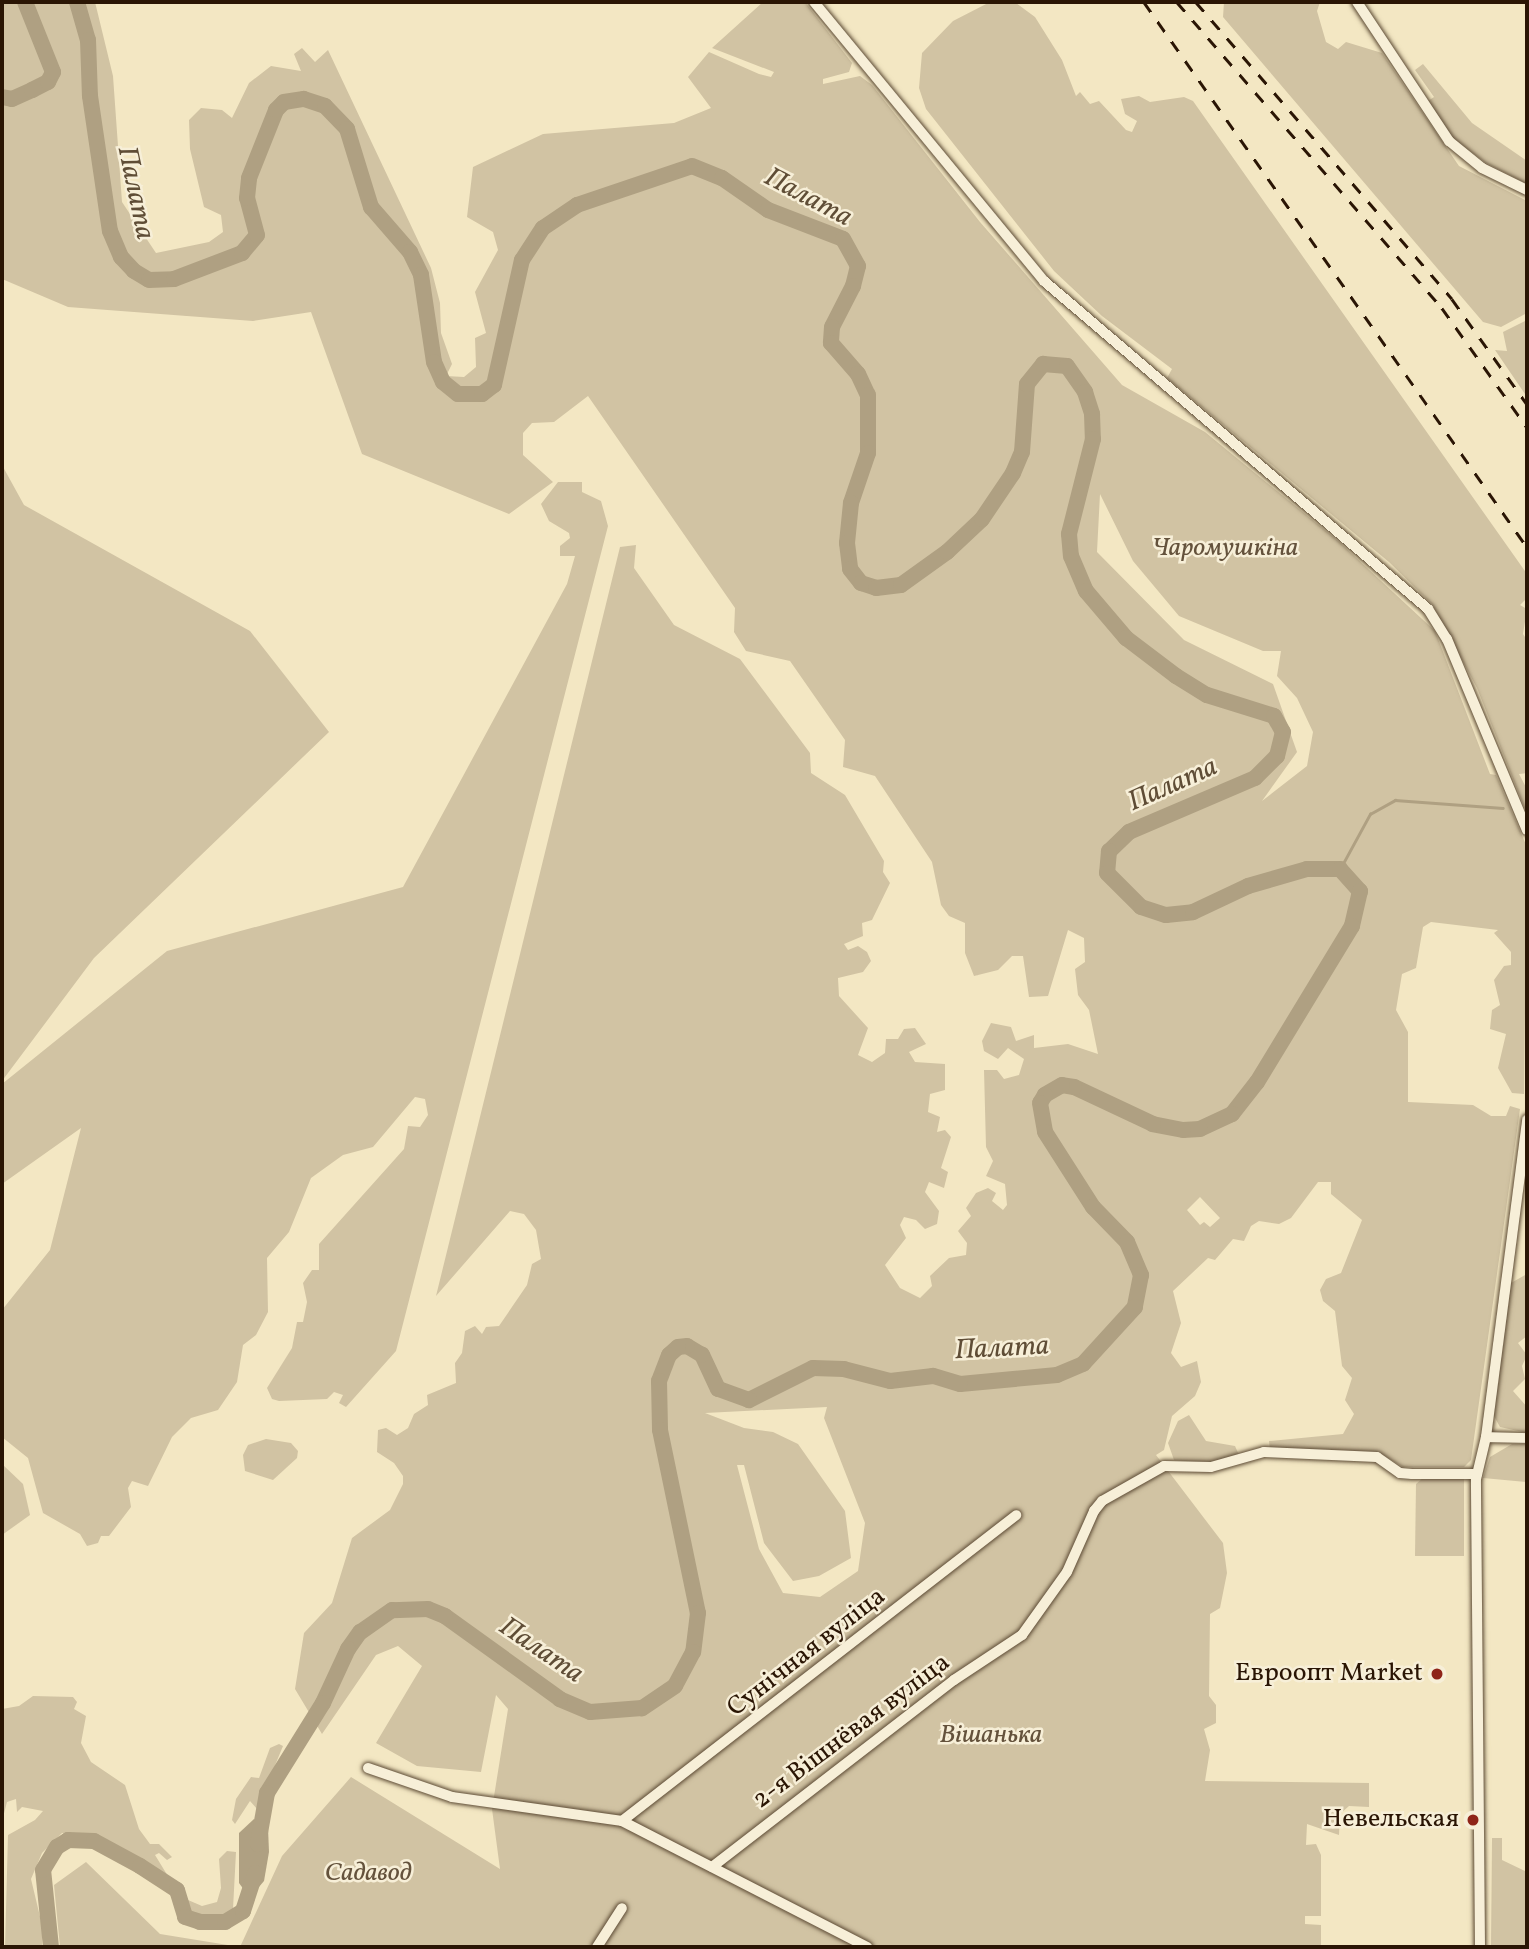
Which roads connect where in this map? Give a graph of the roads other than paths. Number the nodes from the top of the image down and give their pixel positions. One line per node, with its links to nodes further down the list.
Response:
1 (814, 2): 4 (street)
2 (1357, 2): 3 (street)
3 (1527, 190)
4 (1527, 830)
5 (1527, 1120): 6 (street)
6 (1486, 1437): 7 (street); 8 (street)
7 (1527, 1438)
8 (1477, 1474): 12 (street, 2-я Вішнёвая вуліца); 16 (street)
9 (1016, 1514): 11 (street, Сунічная вуліца)
10 (368, 1768): 11 (street)
11 (622, 1821): 12 (street)
12 (712, 1867): 15 (street)
13 (622, 1908): 14 (street)
14 (597, 1947)
15 (867, 1947)
16 (1480, 1947)

